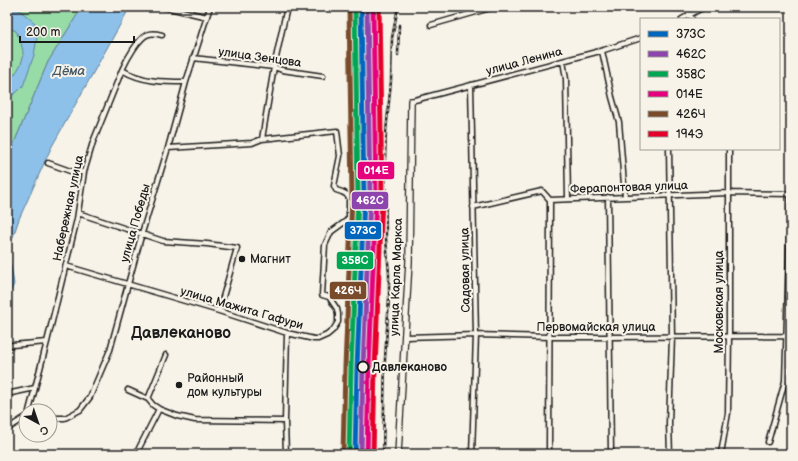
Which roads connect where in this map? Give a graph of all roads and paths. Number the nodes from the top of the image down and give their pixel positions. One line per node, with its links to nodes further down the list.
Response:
1 (165, 7): 7 (street)
2 (210, 7): 7 (street, улица Победы)
3 (287, 7): 15 (street)
4 (494, 7): 9 (street)
5 (686, 7): 8 (street)
6 (704, 7): 8 (street)
7 (207, 17): 13 (street, улица Победы)
8 (691, 17)
9 (431, 25)
10 (162, 35): 16 (street, Набережная улица)
11 (640, 38): 12 (street, улица Ленина)
12 (602, 51): 14 (street, улица Ленина); 32 (street)
13 (193, 58): 15 (street, улица Зенцова); 18 (street, улица Победы)
14 (563, 61): 19 (street, улица Ленина); 33 (street)
15 (274, 67): 17 (street, улица Зенцова); 21 (street)
16 (122, 70): 18 (street); 26 (street, Набережная улица)
17 (323, 76)
18 (186, 82): 22 (street, улица Победы)
19 (471, 86): 20 (street, улица Ленина); 35 (street, Садовая улица)
20 (411, 101): 45 (street, улица Карла Маркса)
21 (262, 139): 22 (street); 41 (street, улица Мажита Гафури)
22 (168, 148): 37 (street, улица Победы)
23 (669, 150): 30 (street)
24 (729, 150): 28 (street, Московская улица)
25 (48, 163): 26 (street)
26 (84, 172): 36 (street, Набережная улица)
27 (791, 185): 29 (street)
28 (729, 193): 29 (street, Ферапонтовая улица); 30 (street, Ферапонтовая улица); 43 (street, Московская улица)
29 (791, 194): 44 (street)
30 (670, 195): 32 (street, Ферапонтовая улица); 47 (street)
31 (608, 197): 32 (street, Ферапонтовая улица); 33 (street, Ферапонтовая улица); 48 (street)
32 (625, 197)
33 (568, 199): 34 (street, Ферапонтовая улица)
34 (550, 200): 35 (street, Ферапонтовая улица); 46 (street)
35 (473, 207): 42 (street, Садовая улица)
36 (78, 213): 37 (street); 38 (street, Набережная улица)
37 (142, 233): 39 (street, улица Победы); 40 (street)
38 (66, 266): 39 (street, улица Мажита Гафури); 49 (street, Набережная улица)
39 (128, 285): 40 (street, улица Мажита Гафури); 58 (street, улица Победы)
40 (219, 311): 41 (street, улица Мажита Гафури)
41 (287, 333): 59 (street)
42 (476, 335): 45 (street, Первомайская улица); 46 (street, Первомайская улица); 66 (street, Садовая улица)
43 (729, 336): 44 (street, Первомайская улица); 47 (street, Первомайская улица); 70 (street, Московская улица)
44 (787, 336): 62 (street)
45 (405, 337): 65 (street, улица Карла Маркса)
46 (550, 337): 48 (street, Первомайская улица); 67 (street)
47 (672, 337): 48 (street, Первомайская улица); 69 (street)
48 (610, 338): 68 (street)
49 (47, 342): 50 (street); 52 (street, Набережная улица)
50 (12, 345)
51 (166, 355): 55 (street)
52 (35, 388): 54 (street); 56 (street, Набережная улица)
53 (128, 390): 55 (street)
54 (7, 394)
55 (148, 399): 57 (street)
56 (30, 403)
57 (159, 409): 59 (street); 63 (street)
58 (58, 418)
59 (285, 421): 64 (street)
60 (18, 422): 61 (street)
61 (7, 429)
62 (768, 442)
63 (136, 454)
64 (286, 454)
65 (398, 454)
66 (472, 454)
67 (549, 454)
68 (611, 454)
69 (670, 454)
70 (720, 454)

